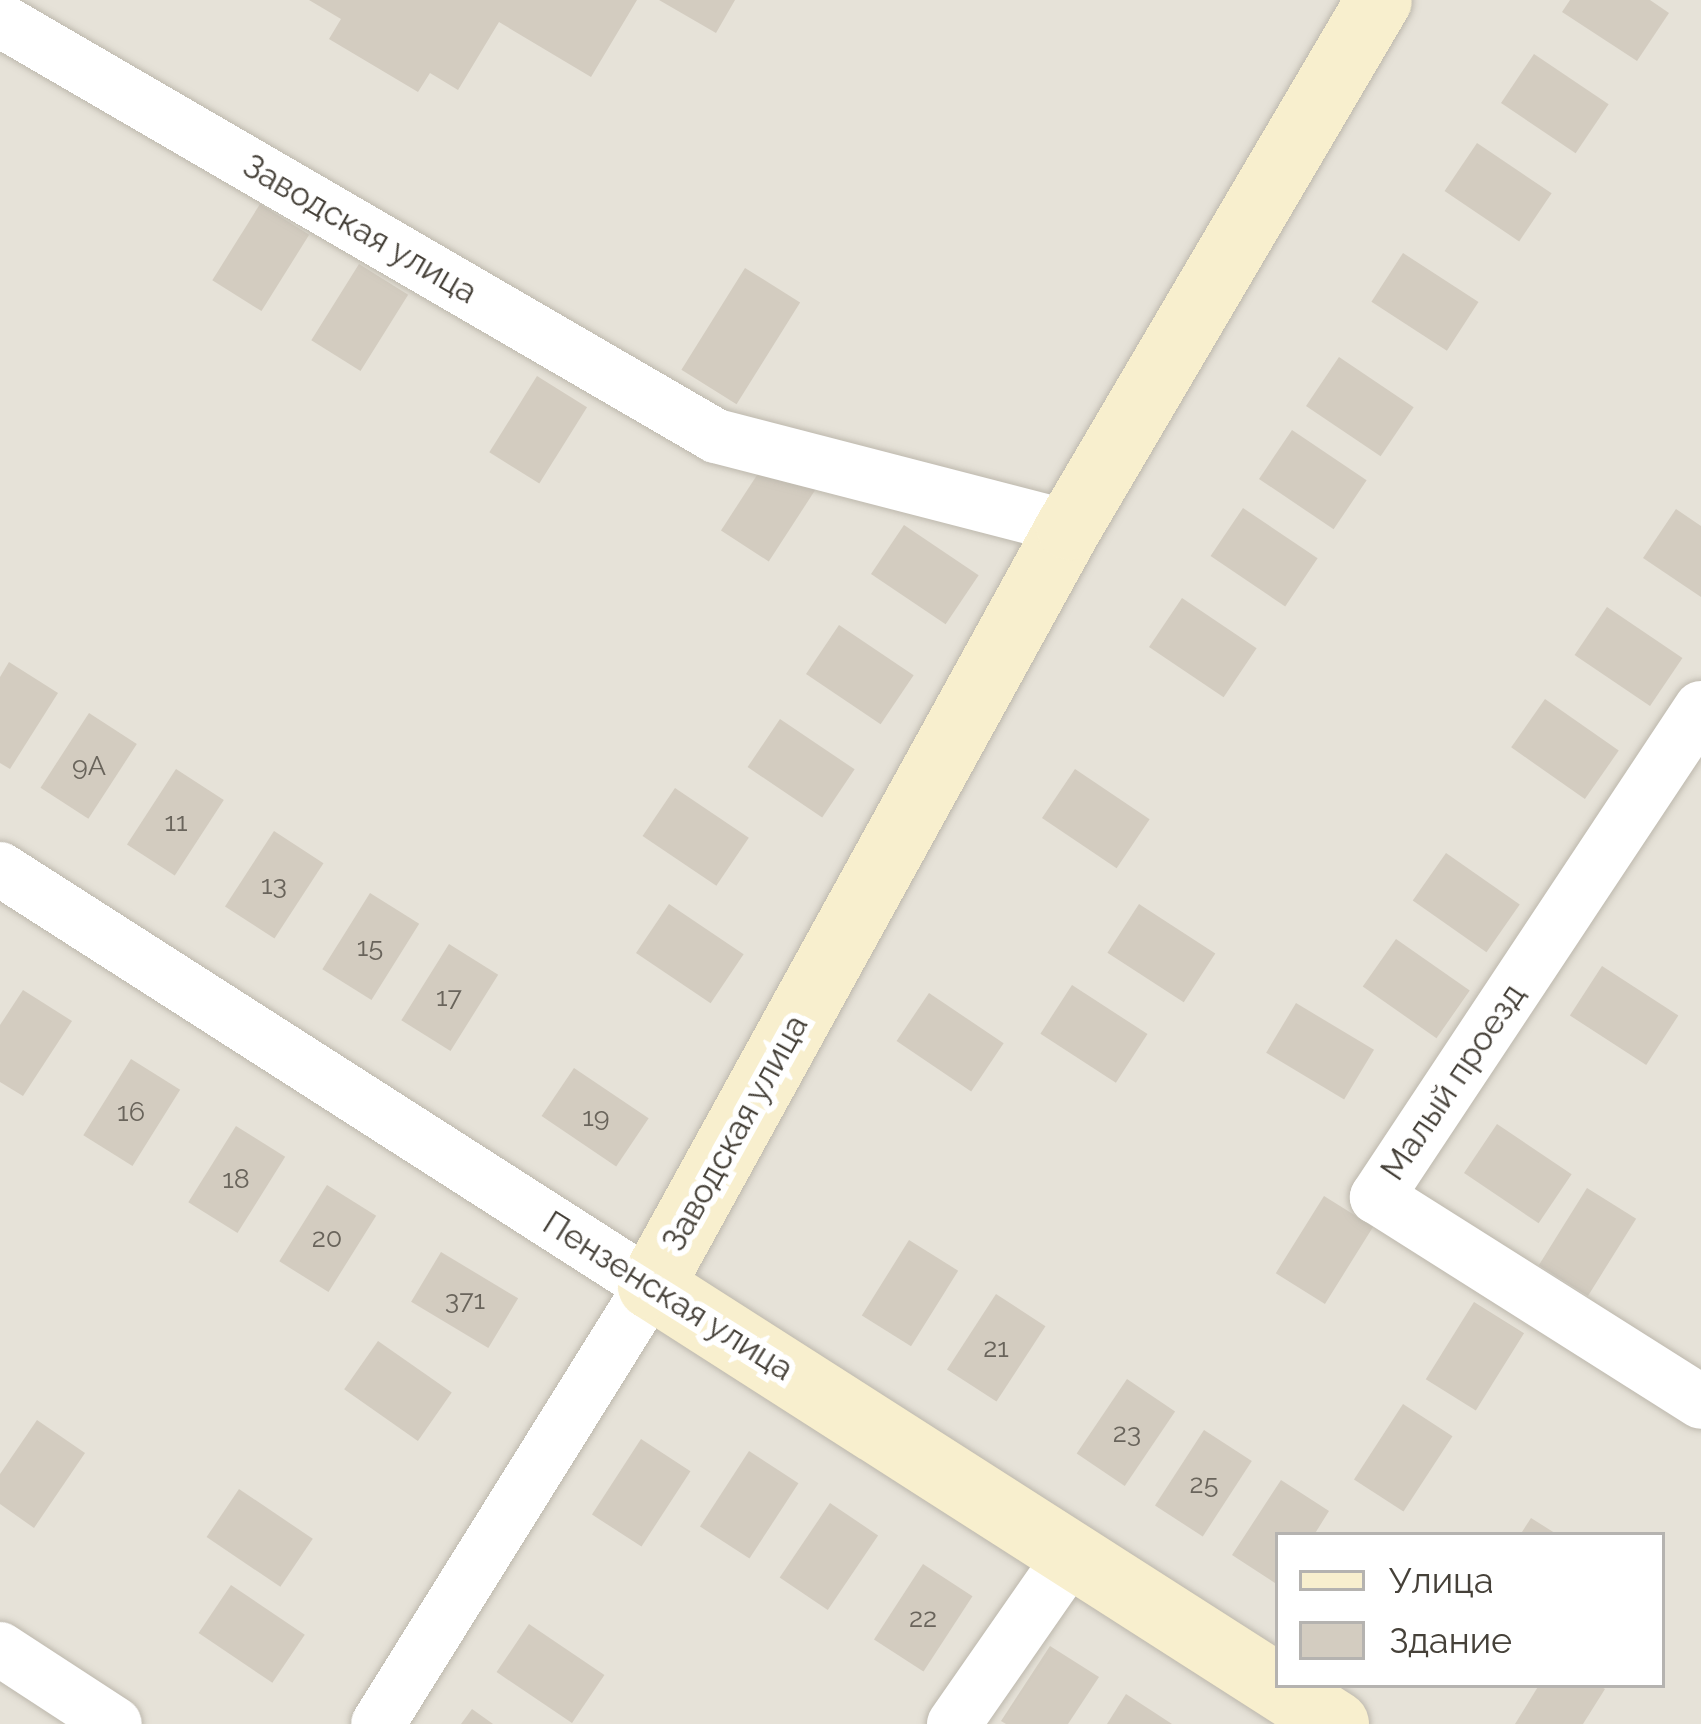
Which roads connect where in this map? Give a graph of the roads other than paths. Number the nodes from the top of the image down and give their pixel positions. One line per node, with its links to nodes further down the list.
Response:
1 (1379, 0): 3 (street, Заводская улица)
2 (0, 20): 3 (street, Заводская улица)
3 (1069, 527): 6 (street, Заводская улица)
4 (1701, 708): 7 (street, Малый проезд)
5 (0, 869): 6 (street, Пензенская улица)
6 (651, 1286): 8 (street, Пензенская улица); 13 (street, Заводская улица)
7 (1701, 1402)
8 (1073, 1552): 10 (street, Пензенская улица); 14 (street)
9 (0, 1649): 12 (street)
10 (1275, 1684)
11 (1281, 1688): 15 (street, Пензенская улица)
12 (115, 1724)
13 (378, 1724)
14 (954, 1724)
15 (1336, 1724)

